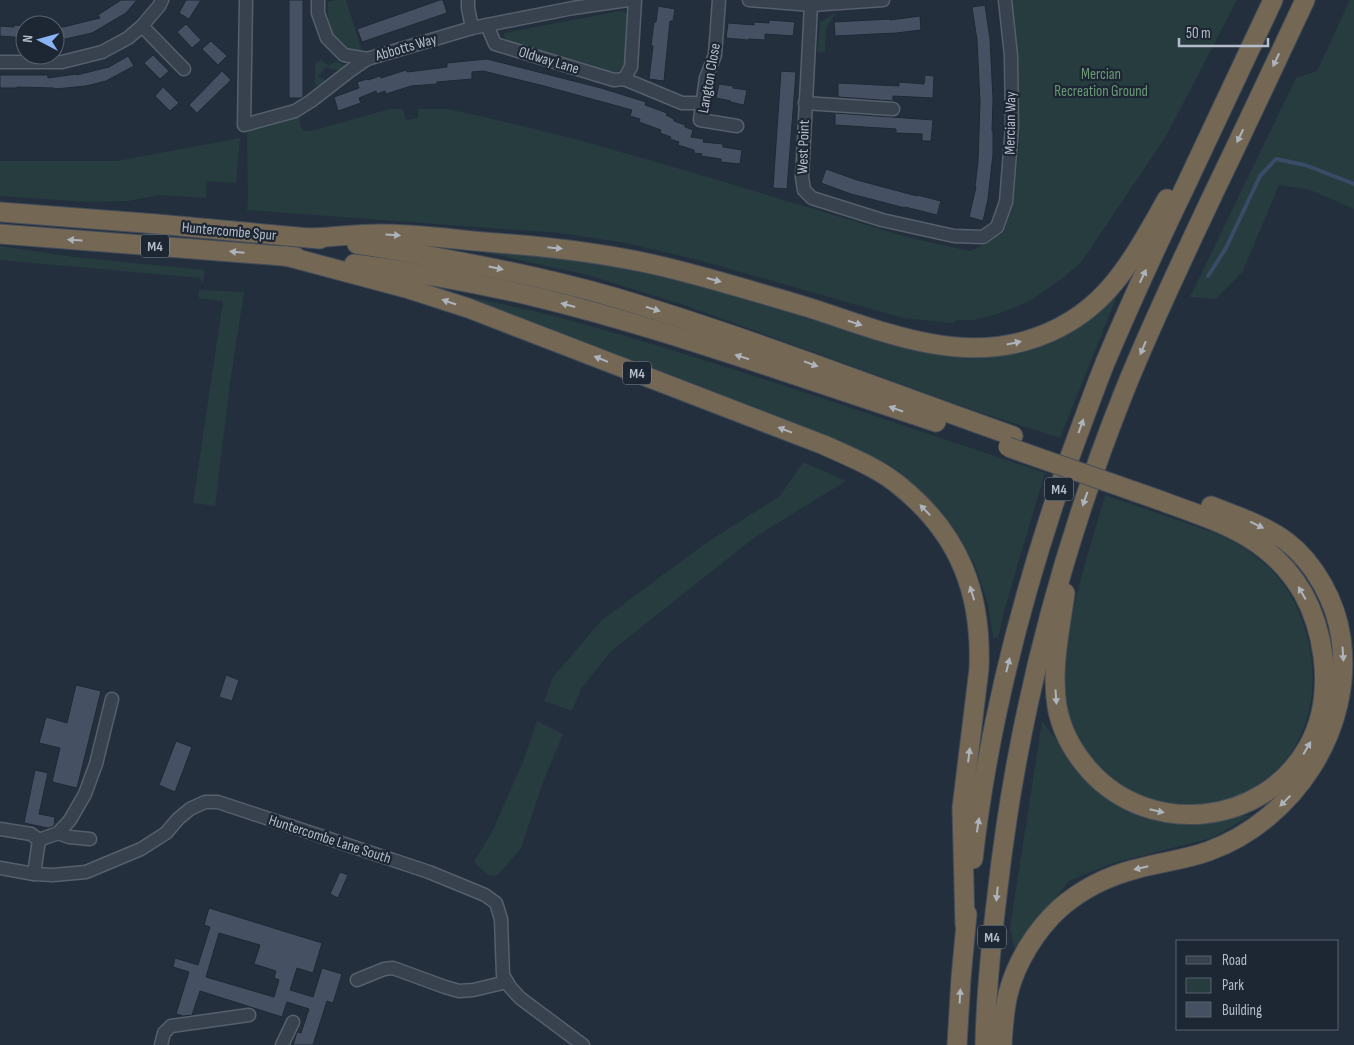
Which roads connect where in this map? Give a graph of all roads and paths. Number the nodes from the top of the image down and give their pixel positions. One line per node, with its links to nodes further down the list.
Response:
1 (162, 0): 16 (street)
2 (246, 0): 18 (street)
3 (318, 0): 18 (street, Abbotts Way)
4 (468, 0): 17 (street)
5 (628, 0): 15 (street)
6 (635, 0): 21 (street)
7 (719, 0): 26 (street, Langton Close)
8 (749, 0): 14 (street)
9 (883, 0): 13 (street)
10 (1005, 0): 29 (street, Mercian Way)
11 (1273, 0): 22 (highway, M4)
12 (1305, 0): 34 (highway, M4, one-way to 34)
13 (857, 1): 14 (street)
14 (811, 6): 24 (street, West Point)
15 (487, 25): 17 (street); 21 (street, Oldway Lane)
16 (142, 26): 19 (street); 20 (street)
17 (472, 28): 18 (street, Abbotts Way)
18 (367, 59)
19 (0, 62)
20 (184, 69)
21 (624, 79): 23 (street, Oldway Lane)
22 (1236, 79): 30 (highway, M4, one-way to 22); 42 (highway, M4, one-way to 22)
23 (695, 103)
24 (805, 103): 25 (street); 29 (street, West Point)
25 (893, 109)
26 (737, 126)
27 (0, 212): 30 (highway, Huntercombe Spur / M4)
28 (0, 234): 31 (highway, Huntercombe Spur / M4, one-way to 28)
29 (984, 237)
30 (309, 238): 32 (highway, M4, one-way to 32)
31 (286, 256): 32 (highway, M4, one-way to 31); 42 (highway, M4, one-way to 31)
32 (1010, 442): 33 (highway, M4)
33 (1161, 495): 34 (highway, M4, one-way to 33); 52 (highway, M4, one-way to 52)
34 (1075, 527): 51 (highway, M4, one-way to 51)
35 (112, 699): 37 (street)
36 (0, 829): 39 (street)
37 (58, 833): 38 (street); 39 (street)
38 (90, 839)
39 (39, 840): 41 (street)
40 (0, 868): 41 (street, Huntercombe Lane South)
41 (34, 874): 44 (street, Huntercombe Lane South)
42 (965, 925): 50 (highway, M4, one-way to 42)
43 (357, 980): 44 (street)
44 (507, 982): 49 (street, Huntercombe Lane South)
45 (249, 1015): 47 (street)
46 (293, 1022): 48 (street)
47 (161, 1045)
48 (282, 1045)
49 (583, 1045)
50 (958, 1045)
51 (985, 1045)
52 (1002, 1045)

